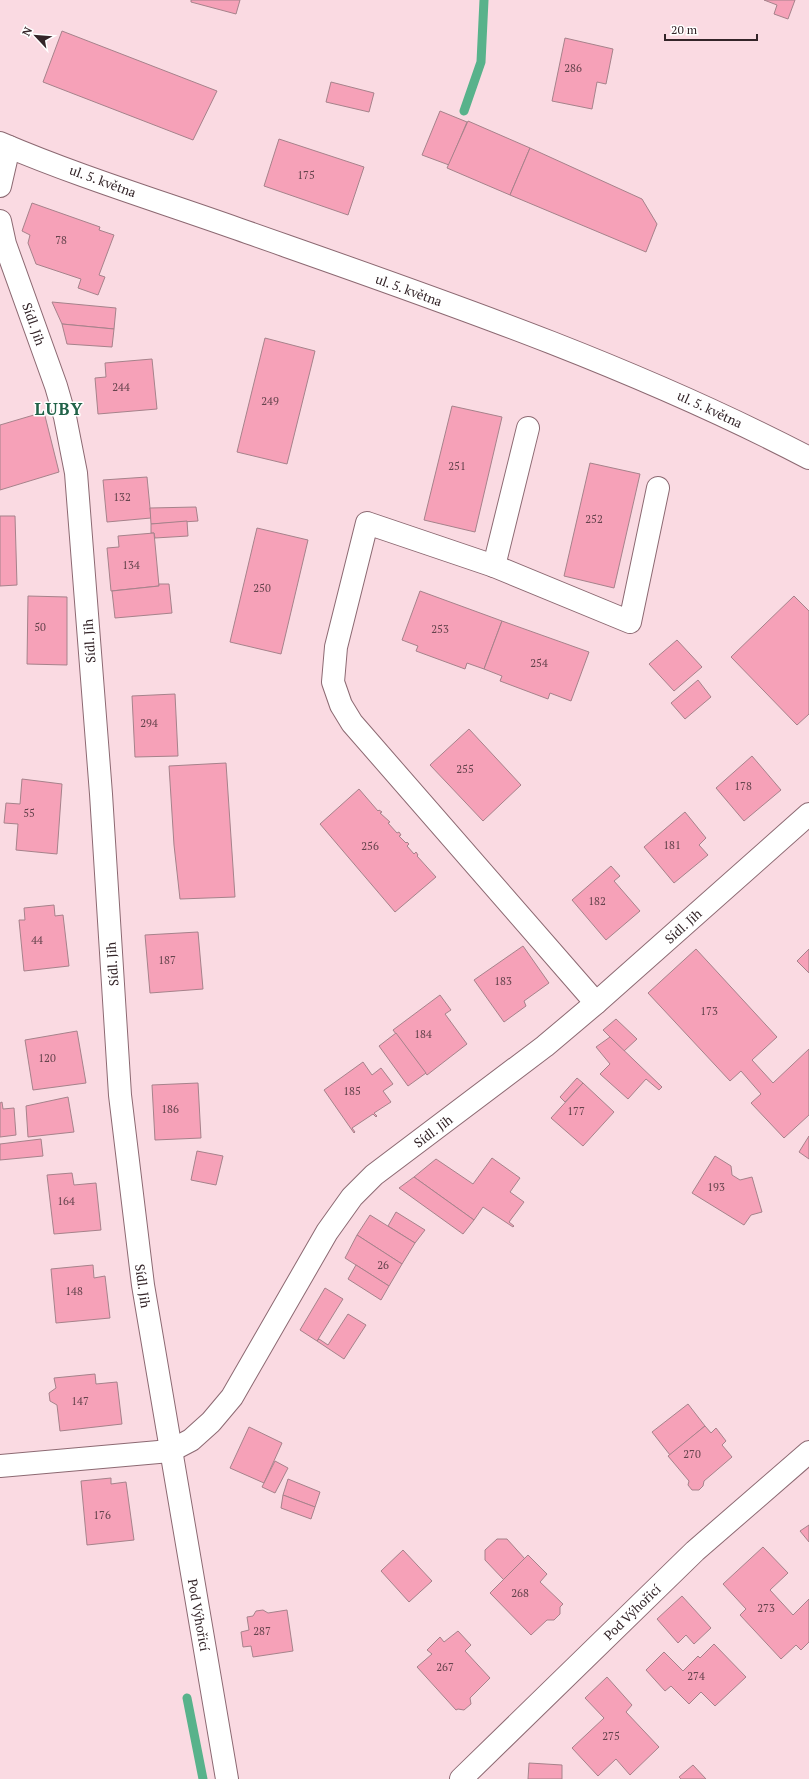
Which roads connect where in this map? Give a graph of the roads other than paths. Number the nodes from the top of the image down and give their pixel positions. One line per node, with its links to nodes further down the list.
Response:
1 (5, 145): 2 (street); 5 (street, ul. 5. května)
2 (0, 186)
3 (0, 221): 10 (street, Sídl. Jih)
4 (528, 428): 7 (street)
5 (809, 458)
6 (658, 488): 7 (street)
7 (494, 566): 9 (street)
8 (809, 814): 9 (street, Sídl. Jih)
9 (596, 1003): 10 (street, Sídl. Jih)
10 (170, 1451): 12 (street); 13 (street, Pod Výhořicí)
11 (809, 1452): 14 (street, Pod Výhořicí)
12 (0, 1466)
13 (227, 1779)
14 (461, 1779)

